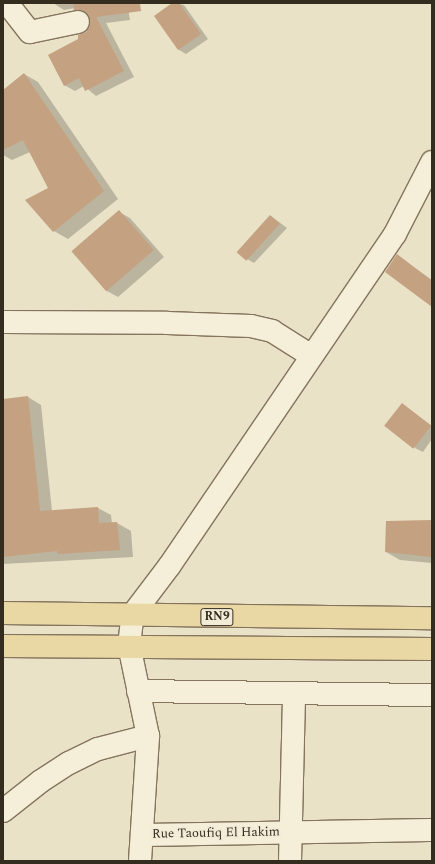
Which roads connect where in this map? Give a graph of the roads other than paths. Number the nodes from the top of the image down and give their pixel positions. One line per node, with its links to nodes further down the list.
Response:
1 (7, 3): 2 (street)
2 (78, 22)
3 (432, 162): 5 (street)
4 (3, 322): 5 (street)
5 (310, 355): 7 (street)
6 (3, 613): 7 (main road, RN9)
7 (133, 614): 8 (main road, RN9); 9 (street)
8 (432, 618)
9 (129, 645): 10 (main road); 11 (main road); 12 (street)
10 (3, 646)
11 (432, 649)
12 (138, 691): 13 (street); 15 (street)
13 (294, 694): 14 (street); 18 (street, Rue Taoufiq El Hakim)
14 (432, 695)
15 (148, 736): 16 (street); 19 (street)
16 (3, 811)
17 (432, 830): 18 (street, Rue Taoufiq El Hakim)
18 (291, 831): 19 (street, Rue Taoufiq El Hakim); 21 (street, Rue Taoufiq El Hakim)
19 (142, 835): 20 (street)
20 (140, 861)
21 (290, 861)

